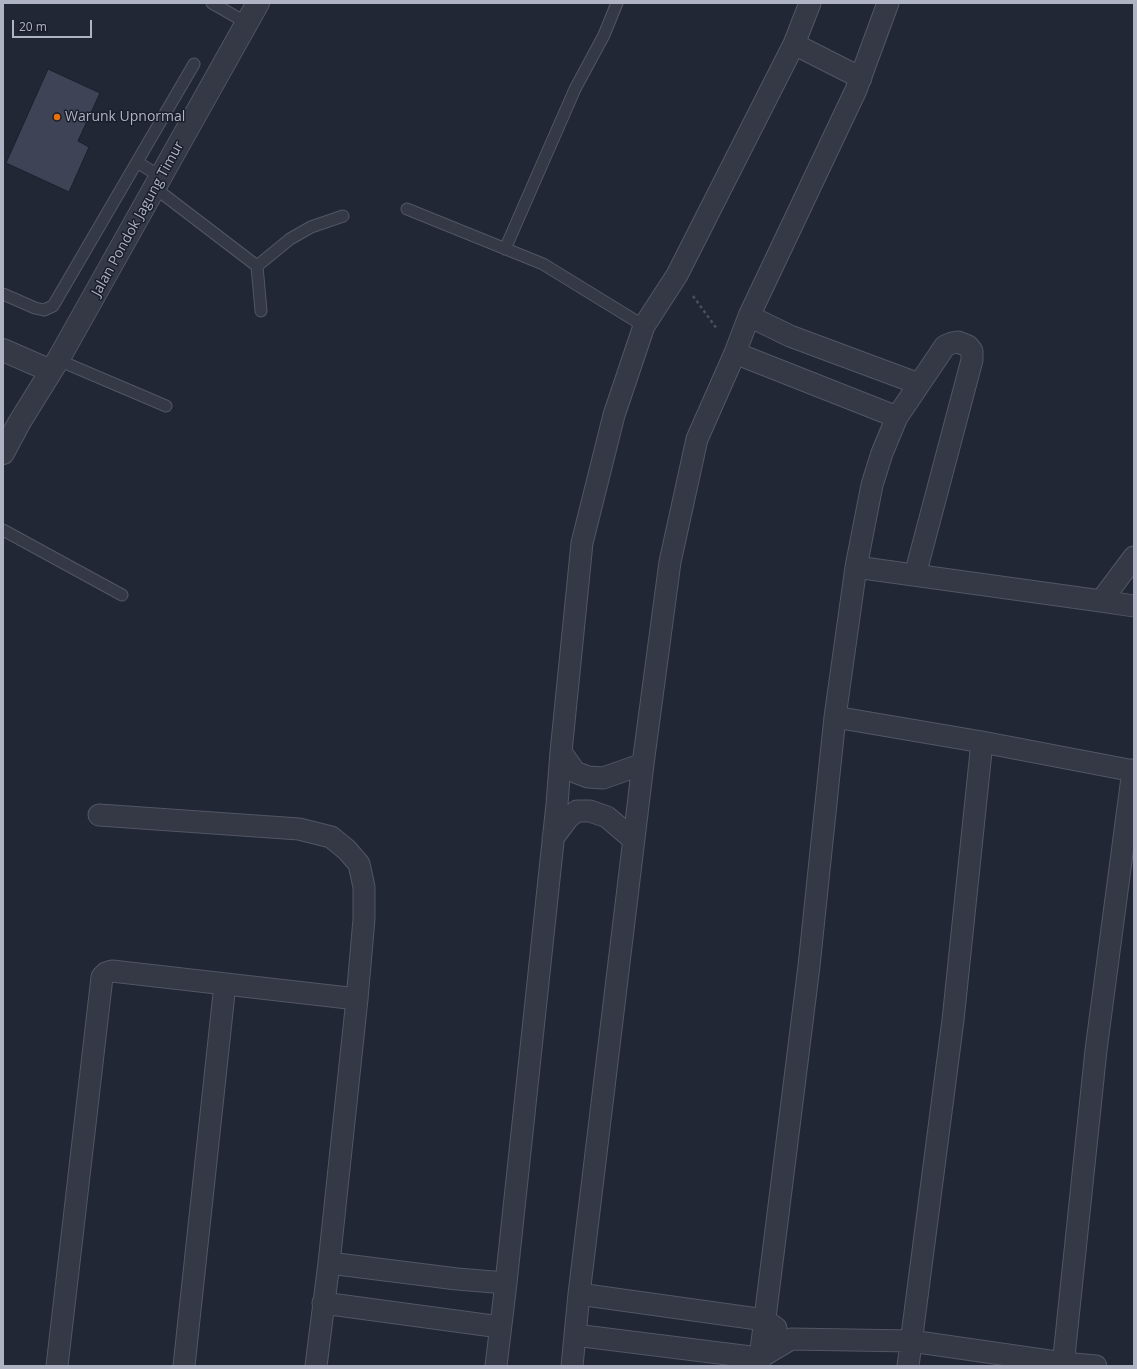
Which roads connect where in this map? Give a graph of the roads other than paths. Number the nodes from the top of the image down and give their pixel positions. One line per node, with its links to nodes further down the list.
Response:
1 (212, 3): 6 (lane)
2 (258, 3): 6 (street, Jalan Pondok Jagung Timur)
3 (617, 3): 14 (lane)
4 (810, 3): 7 (street)
5 (888, 3): 9 (street)
6 (247, 23): 11 (street, Jalan Pondok Jagung Timur)
7 (794, 44): 9 (street); 19 (street)
8 (194, 64): 10 (lane)
9 (861, 78): 18 (street)
10 (137, 162): 11 (lane); 16 (lane)
11 (158, 182): 15 (lane); 22 (street, Jalan Pondok Jagung Timur)
12 (407, 209): 14 (lane)
13 (342, 216): 15 (lane)
14 (505, 249): 19 (lane)
15 (257, 266): 17 (lane)
16 (3, 294)
17 (261, 311)
18 (749, 316): 21 (street); 23 (street)
19 (644, 326): 36 (street)
20 (3, 350): 22 (street)
21 (735, 353): 25 (street); 37 (street)
22 (54, 366): 24 (lane); 26 (street, Jalan Pondok Jagung Timur)
23 (919, 384): 25 (street); 30 (street)
24 (166, 406)
25 (897, 417): 29 (street)
26 (3, 453)
27 (3, 530): 31 (lane)
28 (1134, 557): 32 (street)
29 (856, 567): 30 (street); 34 (street)
30 (915, 574): 32 (street)
31 (122, 595)
32 (1101, 600): 33 (street)
33 (1134, 606)
34 (835, 717): 35 (street); 48 (street)
35 (982, 742): 38 (street); 52 (street)
36 (561, 752): 37 (street); 40 (street)
37 (643, 764): 41 (street)
38 (1133, 770): 54 (street)
39 (99, 815): 43 (street)
40 (552, 838): 41 (street); 45 (street)
41 (634, 840): 46 (street)
42 (224, 984): 43 (street); 55 (street); 56 (street)
43 (357, 999): 44 (street)
44 (329, 1263): 45 (street); 47 (street)
45 (506, 1283): 49 (street)
46 (579, 1294): 48 (street); 50 (street)
47 (323, 1304): 49 (street); 57 (street)
48 (765, 1320): 51 (street); 53 (street)
49 (500, 1326): 58 (street)
50 (575, 1335): 53 (street); 59 (street)
51 (791, 1340): 52 (street); 53 (street)
52 (911, 1341): 54 (street); 60 (street)
53 (759, 1362)
54 (1063, 1365): 61 (street)
55 (57, 1366)
56 (184, 1366)
57 (316, 1366)
58 (496, 1366)
59 (572, 1366)
60 (908, 1366)
61 (1096, 1366)

